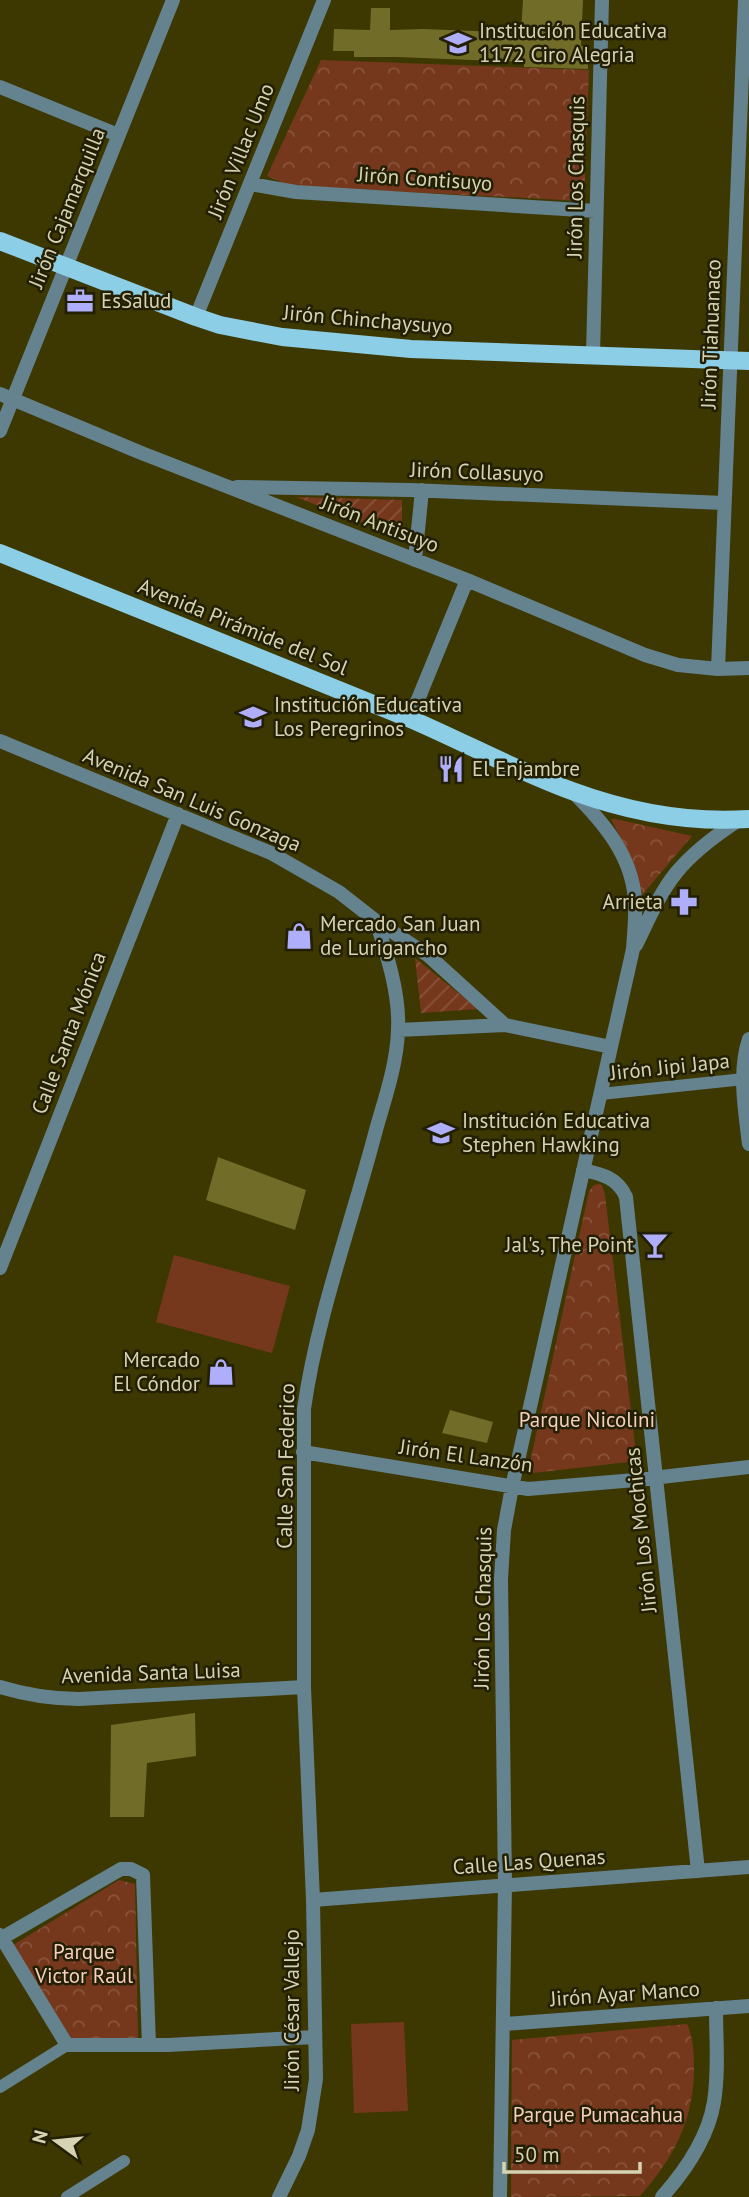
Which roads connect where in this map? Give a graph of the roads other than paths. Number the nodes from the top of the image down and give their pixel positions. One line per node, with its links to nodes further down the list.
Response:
1 (324, 0): 7 (street, Jirón Villac Umo)
2 (601, 0): 8 (street, Jirón Los Chasquis)
3 (745, 0): 13 (street, Jirón Tiahuanaco)
4 (170, 1): 6 (street, Jirón Cajamarquilla)
5 (0, 87): 6 (street)
6 (118, 135): 10 (street, Jirón Cajamarquilla)
7 (251, 184): 8 (street, Jirón Contisuyo); 11 (street, Jirón Villac Umo)
8 (596, 211): 12 (street, Jirón Los Chasquis)
9 (0, 241): 10 (main road, Jirón Chinchaysuyo)
10 (65, 267): 11 (main road, Jirón Chinchaysuyo); 14 (street, Jirón Cajamarquilla)
11 (195, 317): 12 (main road, Jirón Chinchaysuyo)
12 (593, 355): 13 (main road, Jirón Chinchaysuyo)
13 (740, 361): 18 (street, Jirón Tiahuanaco)
14 (6, 397): 15 (street, Jirón Cajamarquilla); 16 (street, Jirón Antisuyo)
15 (0, 431)
16 (229, 487): 17 (street, Jirón Collasuyo); 20 (street, Jirón Antisuyo)
17 (422, 490): 18 (street, Jirón Collasuyo); 20 (street)
18 (724, 503): 23 (street, Jirón Tiahuanaco)
19 (0, 553): 24 (main road, Avenida Pirámide del Sol)
20 (415, 560): 21 (street, Jirón Antisuyo)
21 (467, 580): 23 (street, Jirón Antisuyo); 24 (street)
22 (749, 668): 23 (street, Jirón Antisuyo)
23 (718, 669)
24 (410, 719): 26 (main road, Avenida Pirámide del Sol)
25 (0, 741): 27 (street, Avenida San Luis Gonzaga)
26 (572, 791): 28 (main road, Avenida Pirámide del Sol); 30 (street, Jirón Los Chasquis)
27 (178, 814): 29 (street, Avenida San Luis Gonzaga); 39 (street, Calle Santa Mónica)
28 (744, 820): 30 (street, Jirón Los Chasquis)
29 (376, 921): 31 (street, Avenida San Luis Gonzaga); 32 (street, Calle San Federico)
30 (633, 949): 34 (street, Jirón Los Chasquis)
31 (505, 1025): 32 (street); 34 (street)
32 (398, 1030): 40 (street, Calle San Federico)
33 (749, 1039): 35 (street)
34 (611, 1047): 36 (street, Jirón Los Chasquis)
35 (744, 1079): 36 (street, Jirón Jipi Japa); 37 (street)
36 (601, 1094): 38 (street, Jirón Los Chasquis)
37 (749, 1144)
38 (583, 1170): 42 (street, Jirón Los Mochicas); 43 (street, Jirón Los Chasquis)
39 (0, 1268)
40 (303, 1452): 43 (street, Jirón El Lanzón); 45 (street, Calle San Federico)
41 (749, 1467): 42 (street, Jirón El Lanzón)
42 (656, 1478): 43 (street, Jirón El Lanzón); 47 (street, Jirón Los Mochicas)
43 (512, 1487): 48 (street, Jirón Los Chasquis)
44 (0, 1687): 45 (street, Avenida Santa Luisa)
45 (304, 1687): 49 (street, Calle San Federico)
46 (749, 1867): 47 (street, Calle Las Quenas)
47 (698, 1871): 48 (street, Calle Las Quenas)
48 (505, 1885): 49 (street, Calle Las Quenas); 53 (street, Jirón Los Chasquis)
49 (313, 1900): 54 (street, Jirón César Vallejo)
50 (1, 1936): 55 (street); 56 (street)
51 (749, 2006): 52 (street, Jirón Ayar Manco)
52 (716, 2008): 53 (street, Jirón Ayar Manco); 62 (street)
53 (504, 2024): 61 (street, Jirón Los Chasquis)
54 (314, 2038): 56 (street); 60 (street, Jirón César Vallejo)
55 (67, 2045): 56 (street); 57 (street)
56 (149, 2045)
57 (0, 2087)
58 (124, 2161): 59 (street)
59 (67, 2197)
60 (279, 2197)
61 (500, 2197)
62 (662, 2197)

